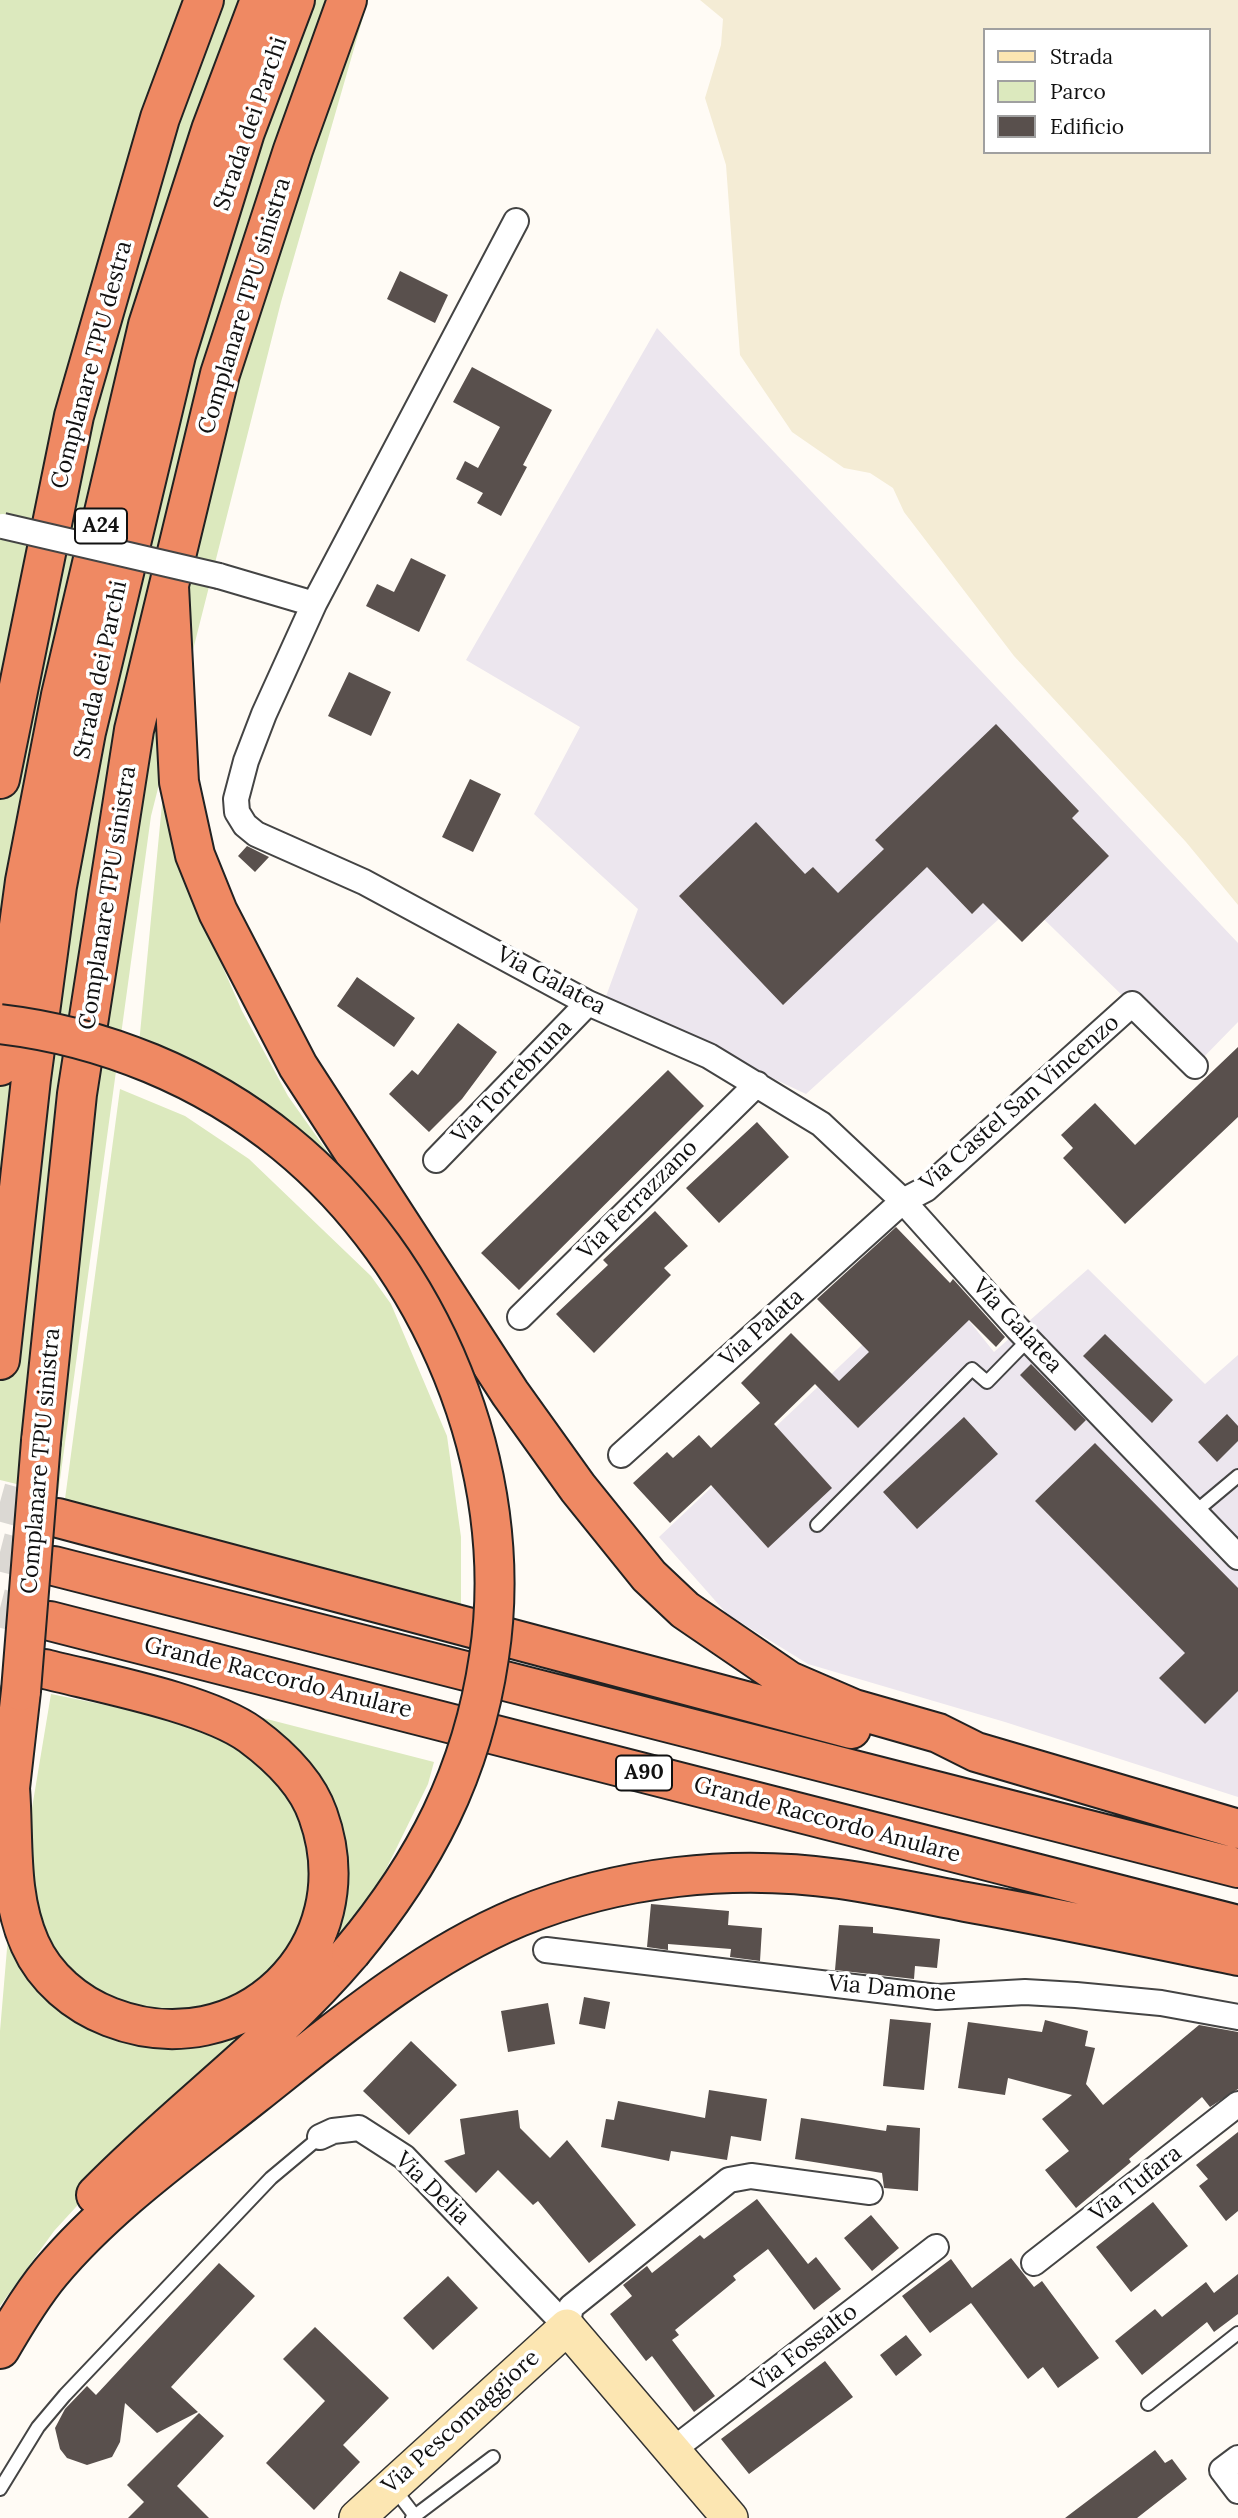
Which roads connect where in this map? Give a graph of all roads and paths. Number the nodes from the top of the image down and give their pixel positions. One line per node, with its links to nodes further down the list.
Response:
1 (204, 0): 6 (highway, Complanare TPU destra)
2 (260, 0): 14 (highway, Strada dei Parchi / A24)
3 (295, 0): 21 (highway, Strada dei Parchi / A24)
4 (346, 0): 8 (highway, Complanare TPU sinistra)
5 (516, 221): 9 (street, Via Galatea)
6 (74, 416): 10 (highway); 11 (highway, Complanare TPU destra)
7 (1, 526): 9 (street, bridge)
8 (169, 586): 30 (highway, Complanare TPU sinistra, bridge); 31 (highway)
9 (314, 604): 12 (street, Via Galatea)
10 (0, 668)
11 (0, 779)
12 (588, 1003): 16 (street, Via Galatea); 17 (street, Via Torrebruna)
13 (0, 1024): 44 (highway, bridge)
14 (0, 1066)
15 (1195, 1066): 18 (street, Via Castel San Vincenzo)
16 (757, 1084): 18 (street, Via Galatea); 19 (street, Via Ferrazzano)
17 (436, 1160)
18 (903, 1201): 20 (street, Via Galatea); 22 (street, Via Palata)
19 (520, 1317)
20 (1028, 1339): 24 (street, Via Galatea); 26 (lane)
21 (0, 1360)
22 (621, 1455)
23 (1238, 1476): 24 (lane)
24 (1195, 1512): 27 (street, Via Galatea)
25 (58, 1518): 31 (highway)
26 (817, 1525)
27 (1238, 1557)
28 (54, 1566): 34 (highway, A90)
29 (50, 1621): 35 (highway, Grande Raccordo Anulare / A90)
30 (33, 1680): 32 (highway, Complanare TPU sinistra); 32 (highway, Complanare TPU sinistra)
31 (976, 1752): 33 (highway)
32 (5, 1805)
33 (1238, 1829)
34 (1238, 1868)
35 (1238, 1925)
36 (546, 1950): 38 (street, Via Damone)
37 (1238, 1956): 47 (highway)
38 (1238, 2017)
39 (1238, 2104): 43 (street, Via Tufara)
40 (320, 2137): 45 (street, Via Delia); 53 (lane, Via Delia)
41 (870, 2192): 45 (street)
42 (936, 2247): 49 (street, Via Fossalto)
43 (1034, 2263)
44 (0, 2326)
45 (567, 2327): 49 (street, Via Delia); 52 (street, Via Pescomaggiore)
46 (1238, 2333): 48 (lane)
47 (0, 2349)
48 (1148, 2404)
49 (674, 2449): 57 (street, Via Delia)
50 (493, 2457): 55 (lane)
51 (1238, 2458): 54 (street)
52 (391, 2484): 55 (lane); 56 (street, Via Pescomaggiore)
53 (0, 2488)
54 (1238, 2491)
55 (413, 2517)
56 (357, 2518)
57 (730, 2518)

